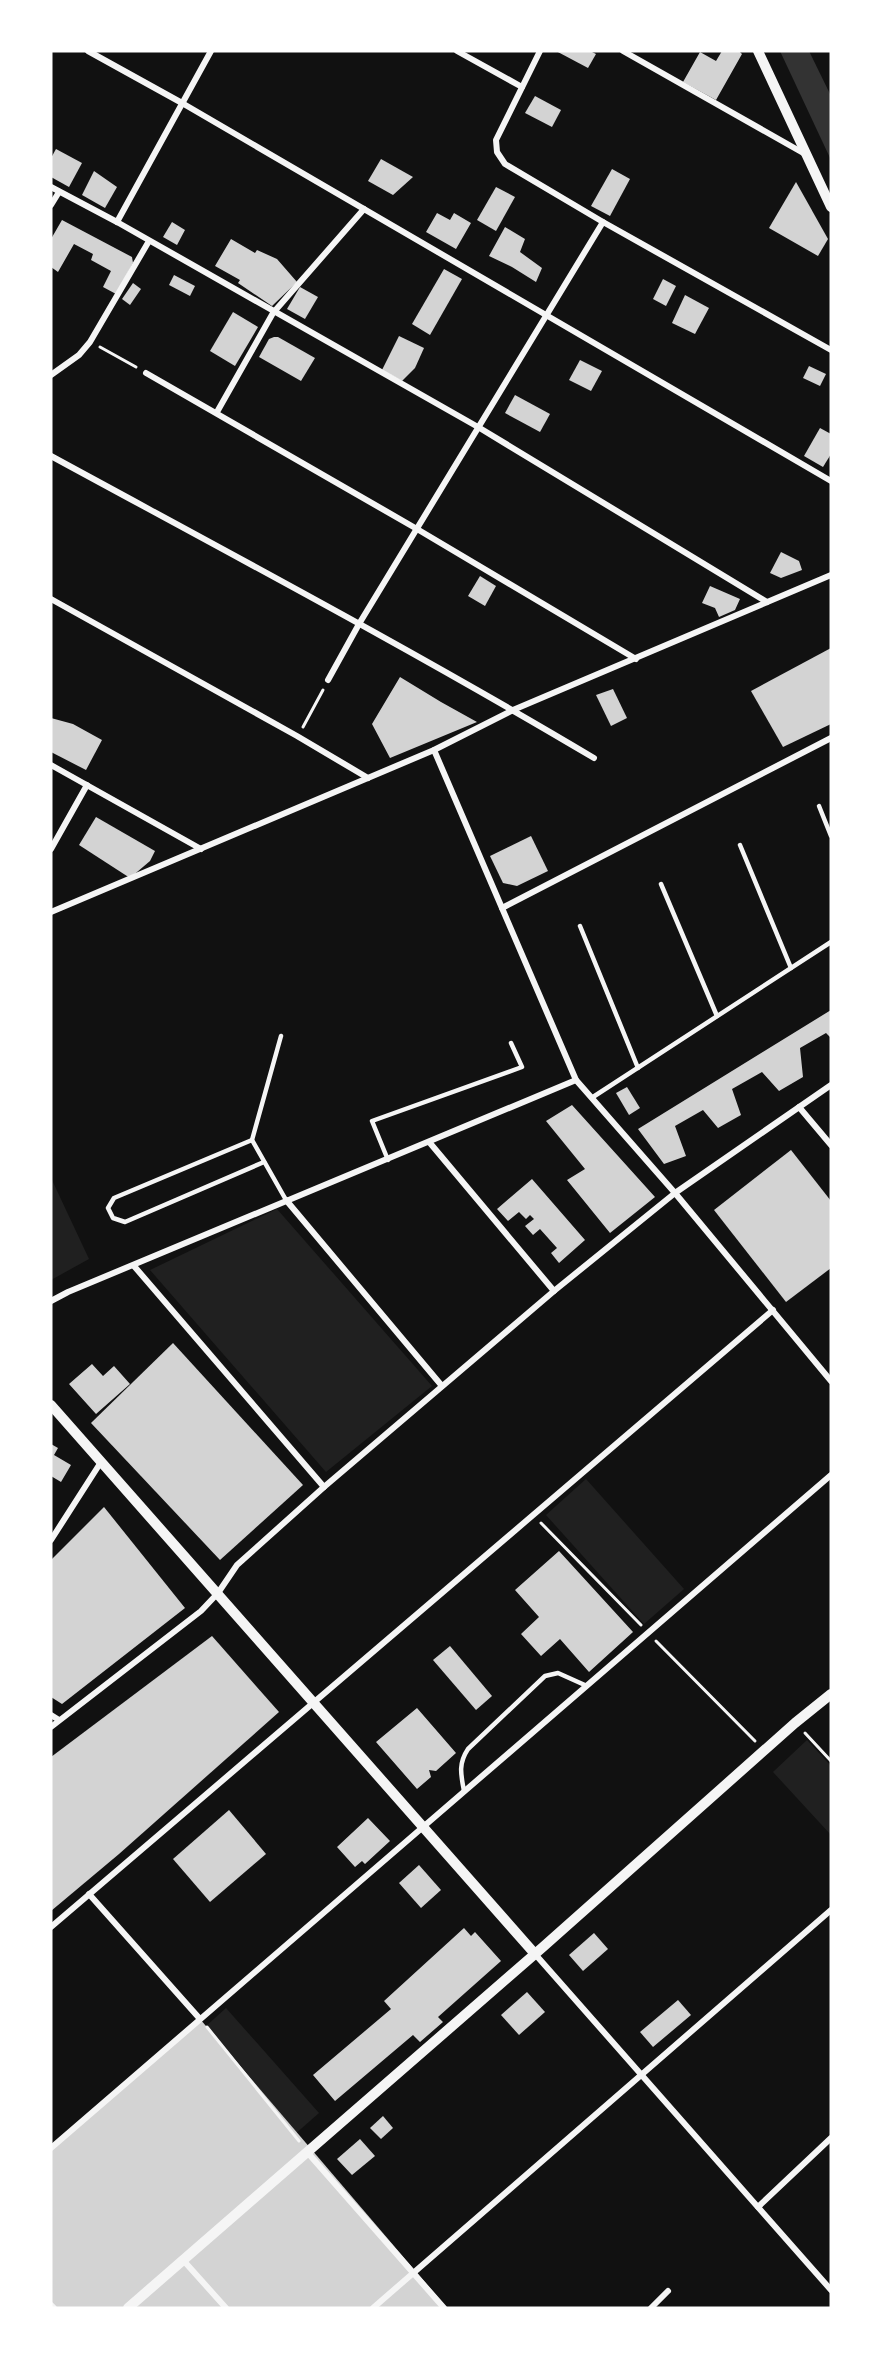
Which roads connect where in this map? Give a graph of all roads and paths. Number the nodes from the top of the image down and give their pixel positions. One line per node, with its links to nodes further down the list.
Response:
1 (88, 51): 8 (street)
2 (211, 51): 8 (street)
3 (457, 51): 7 (street)
4 (540, 51): 7 (street)
5 (623, 51): 9 (street)
6 (758, 51): 9 (street)
7 (522, 87): 16 (street)
8 (182, 103): 14 (street); 15 (street)
9 (805, 154): 13 (street)
10 (51, 187): 11 (street)
11 (59, 192): 12 (street); 15 (street)
12 (51, 205)
13 (831, 207)
14 (364, 209): 18 (street); 19 (street)
15 (117, 222): 17 (street)
16 (603, 222): 19 (street); 21 (street)
17 (149, 241): 18 (street); 20 (street)
18 (273, 312): 24 (street); 25 (street)
19 (547, 316): 25 (street); 27 (street)
20 (90, 342): 22 (path); 23 (street)
21 (831, 350)
22 (146, 373): 24 (street)
23 (51, 375)
24 (217, 412): 28 (street)
25 (478, 427): 28 (street); 31 (street)
26 (51, 456): 32 (street)
27 (831, 481)
28 (417, 529): 32 (street); 33 (street)
29 (831, 575): 31 (street)
30 (51, 599): 36 (street)
31 (767, 602): 33 (street)
32 (359, 624): 34 (street); 35 (street)
33 (636, 659): 35 (street)
34 (328, 680): 36 (path)
35 (513, 710): 38 (street); 39 (street)
36 (297, 736): 41 (street)
37 (831, 738): 49 (street)
38 (434, 750): 41 (street); 49 (street)
39 (594, 758)
40 (51, 765): 42 (street)
41 (368, 778): 47 (street)
42 (87, 786): 46 (street); 47 (street)
43 (819, 806): 44 (lane)
44 (831, 837)
45 (740, 845): 53 (lane)
46 (51, 849)
47 (201, 849): 50 (street)
48 (661, 884): 54 (lane)
49 (502, 908): 58 (street)
50 (51, 912)
51 (580, 926): 57 (lane)
52 (831, 942): 53 (lane)
53 (791, 968): 54 (lane)
54 (717, 1016): 57 (lane)
55 (281, 1036): 62 (lane)
56 (512, 1043): 65 (lane)
57 (638, 1068): 60 (lane)
58 (576, 1080): 60 (street); 63 (street)
59 (831, 1085): 61 (street)
60 (593, 1097): 67 (street)
61 (799, 1107): 64 (street); 67 (street)
62 (252, 1140): 66 (lane); 66 (lane)
63 (429, 1143): 65 (street); 70 (street)
64 (831, 1145)
65 (388, 1160): 68 (street)
66 (264, 1162): 68 (lane)
67 (675, 1193): 70 (street); 72 (street)
68 (286, 1200): 69 (street); 74 (street)
69 (134, 1266): 71 (street); 78 (street)
70 (554, 1291): 74 (street)
71 (51, 1301)
72 (773, 1310): 73 (street); 79 (street)
73 (831, 1381)
74 (442, 1386): 78 (street)
75 (51, 1405): 76 (street)
76 (102, 1461): 80 (street); 81 (street)
77 (831, 1474): 82 (street)
78 (324, 1487): 81 (street)
79 (533, 1515): 82 (path); 85 (street)
80 (51, 1540)
81 (218, 1593): 85 (street); 87 (street)
82 (648, 1633): 83 (street); 90 (path)
83 (587, 1686): 92 (street); 92 (lane)
84 (831, 1694): 88 (street)
85 (314, 1702): 93 (street); 94 (street)
86 (51, 1715): 87 (street)
87 (59, 1720): 89 (street)
88 (795, 1723): 90 (street); 91 (path)
89 (51, 1727)
90 (764, 1750): 97 (street)
91 (831, 1761)
92 (464, 1791): 93 (street)
93 (423, 1826): 97 (street); 98 (street)
94 (89, 1894): 96 (street); 98 (street)
95 (831, 1910): 99 (street)
96 (51, 1927)
97 (535, 1954): 99 (street); 102 (street)
98 (200, 2019): 101 (street); 102 (path)
99 (641, 2075): 103 (street); 105 (street)
100 (831, 2138): 103 (street)
101 (51, 2148)
102 (307, 2152): 104 (street); 105 (street)
103 (758, 2207): 106 (street)
104 (183, 2260): 108 (street); 109 (street)
105 (414, 2273): 110 (street); 111 (street)
106 (831, 2290)
107 (668, 2291): 112 (street)
108 (128, 2308)
109 (226, 2308)
110 (373, 2308)
111 (444, 2308)
112 (651, 2308)

